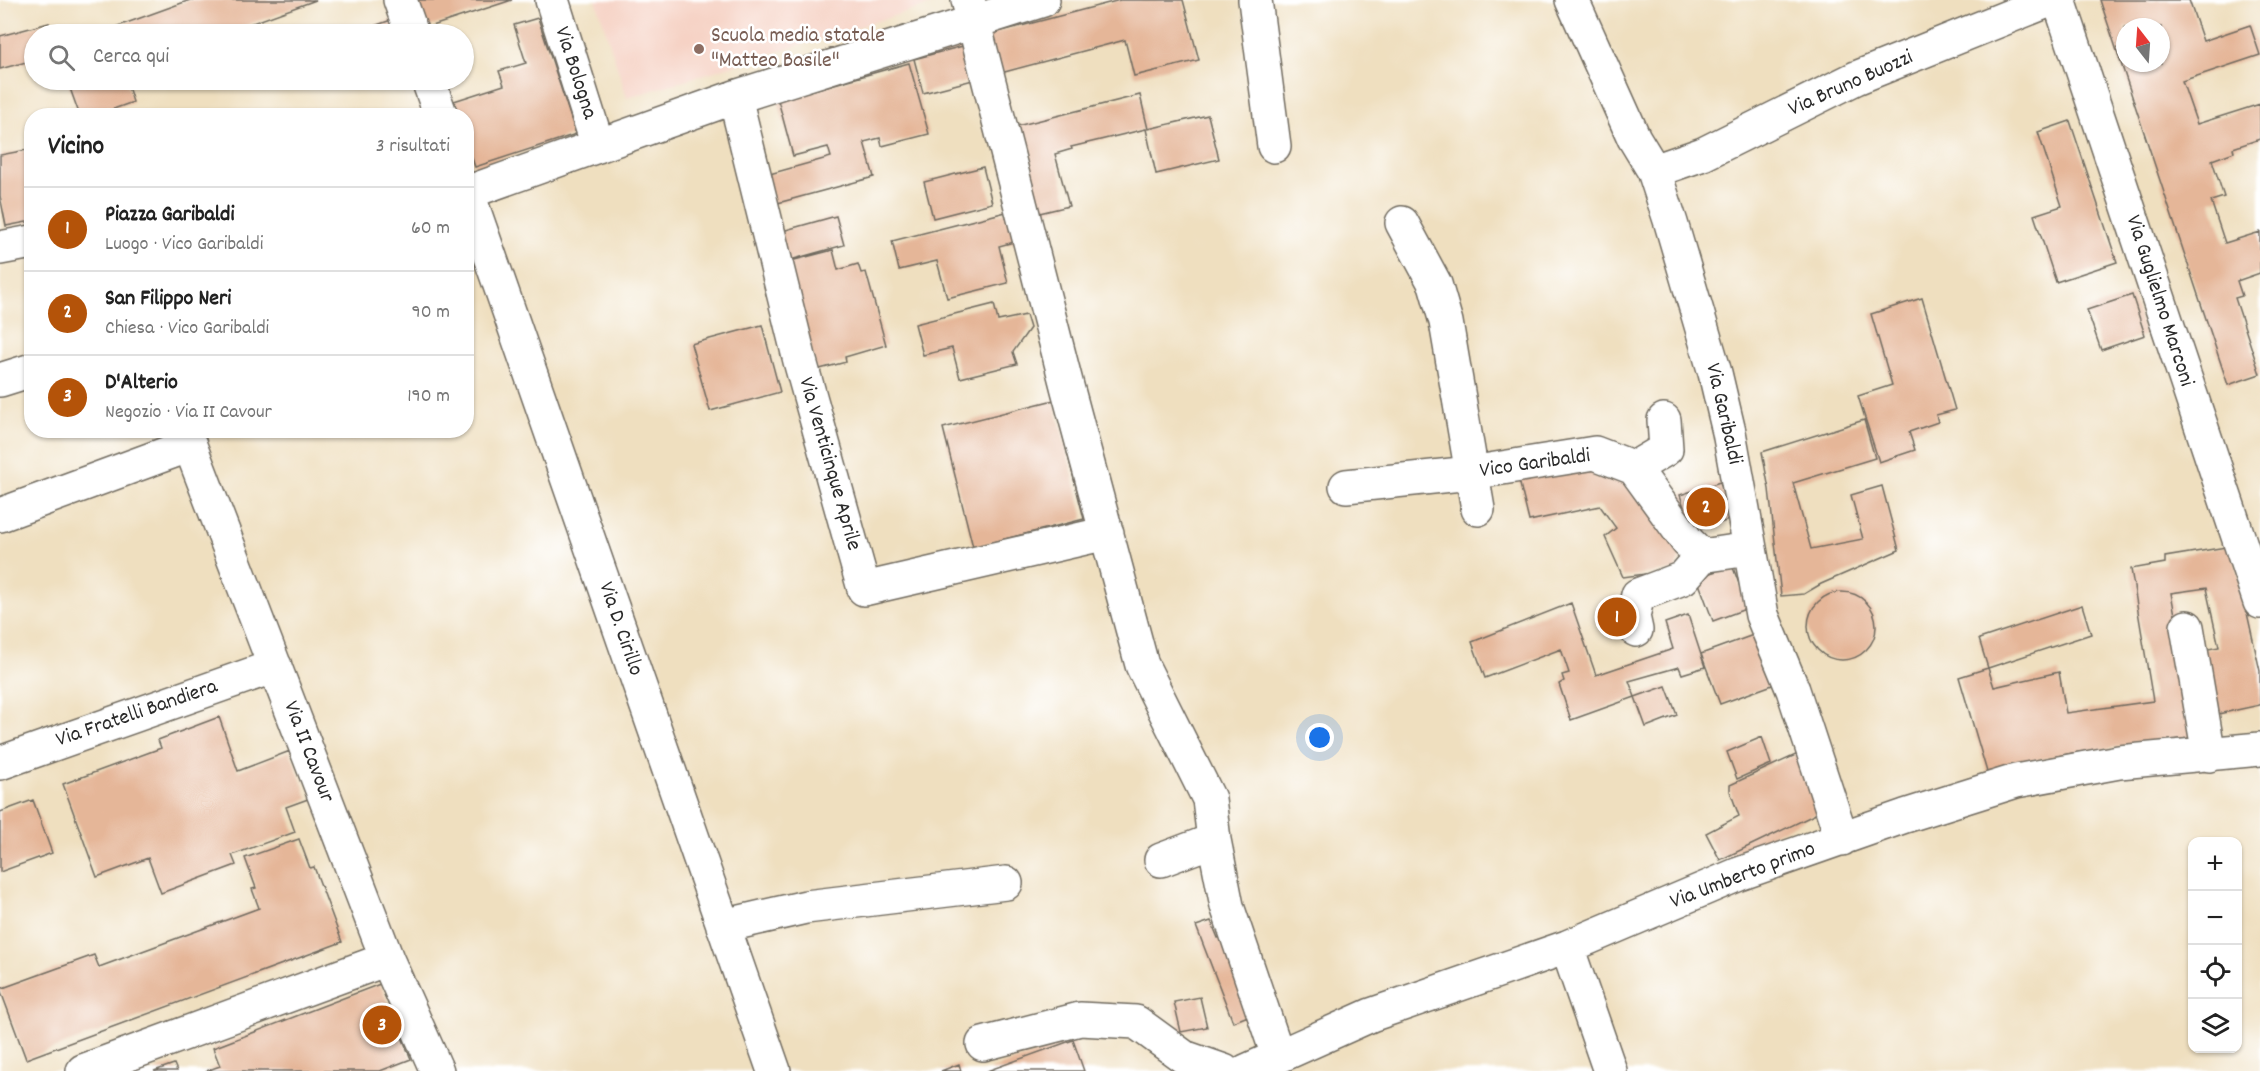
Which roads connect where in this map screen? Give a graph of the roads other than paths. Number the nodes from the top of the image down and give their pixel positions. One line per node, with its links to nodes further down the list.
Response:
1 (400, 0): 9 (street)
2 (552, 0): 13 (street, Via Bologna)
3 (1043, 0): 8 (street)
4 (1255, 0): 14 (street)
5 (1572, 0): 15 (street, Via Garibaldi)
6 (2050, 0): 15 (street, Via Bruno Buozzi)
7 (2059, 0): 33 (street, Via Guglielmo Marconi)
8 (971, 10): 11 (street); 30 (street)
9 (408, 24)
10 (432, 90): 12 (street)
11 (735, 97): 13 (street); 30 (street, Via Venticinque Aprile)
12 (438, 108)
13 (598, 146): 16 (street)
14 (1274, 146)
15 (1654, 171): 31 (street, Via Garibaldi)
16 (474, 189)
17 (474, 211): 44 (street, Via D. Cirillo)
18 (1402, 223): 26 (street)
19 (24, 244): 20 (street)
20 (0, 248)
21 (24, 372): 22 (street)
22 (0, 380)
23 (1664, 420): 25 (street)
24 (187, 438): 29 (street); 36 (street, Via II Cavour)
25 (1634, 468): 26 (street, Vico Garibaldi); 32 (street)
26 (1471, 473): 27 (street, Vico Garibaldi); 28 (street)
27 (1347, 486)
28 (1478, 508)
29 (0, 515)
30 (1107, 533): 41 (street)
31 (1749, 549): 32 (street); 40 (street, Via Garibaldi)
32 (1702, 556): 35 (street)
33 (2260, 602)
34 (2187, 627): 38 (street)
35 (1636, 630)
36 (275, 666): 39 (street, Via Fratelli Bandiera); 46 (street, Via II Cavour)
37 (2260, 749): 38 (street, Via Umberto primo)
38 (2209, 755): 40 (street, Via Umberto primo)
39 (0, 763)
40 (1842, 839): 45 (street, Via Umberto primo)
41 (1214, 840): 42 (street); 48 (street)
42 (1161, 860)
43 (1006, 883): 44 (street)
44 (723, 926): 51 (street, Via D. Cirillo)
45 (1567, 946): 48 (street, Via Umberto primo); 52 (street)
46 (387, 959): 49 (street); 50 (street, Via II Cavour)
47 (983, 1044): 48 (street)
48 (1251, 1067)
49 (83, 1071)
50 (436, 1071)
51 (774, 1071)
52 (1610, 1071)

